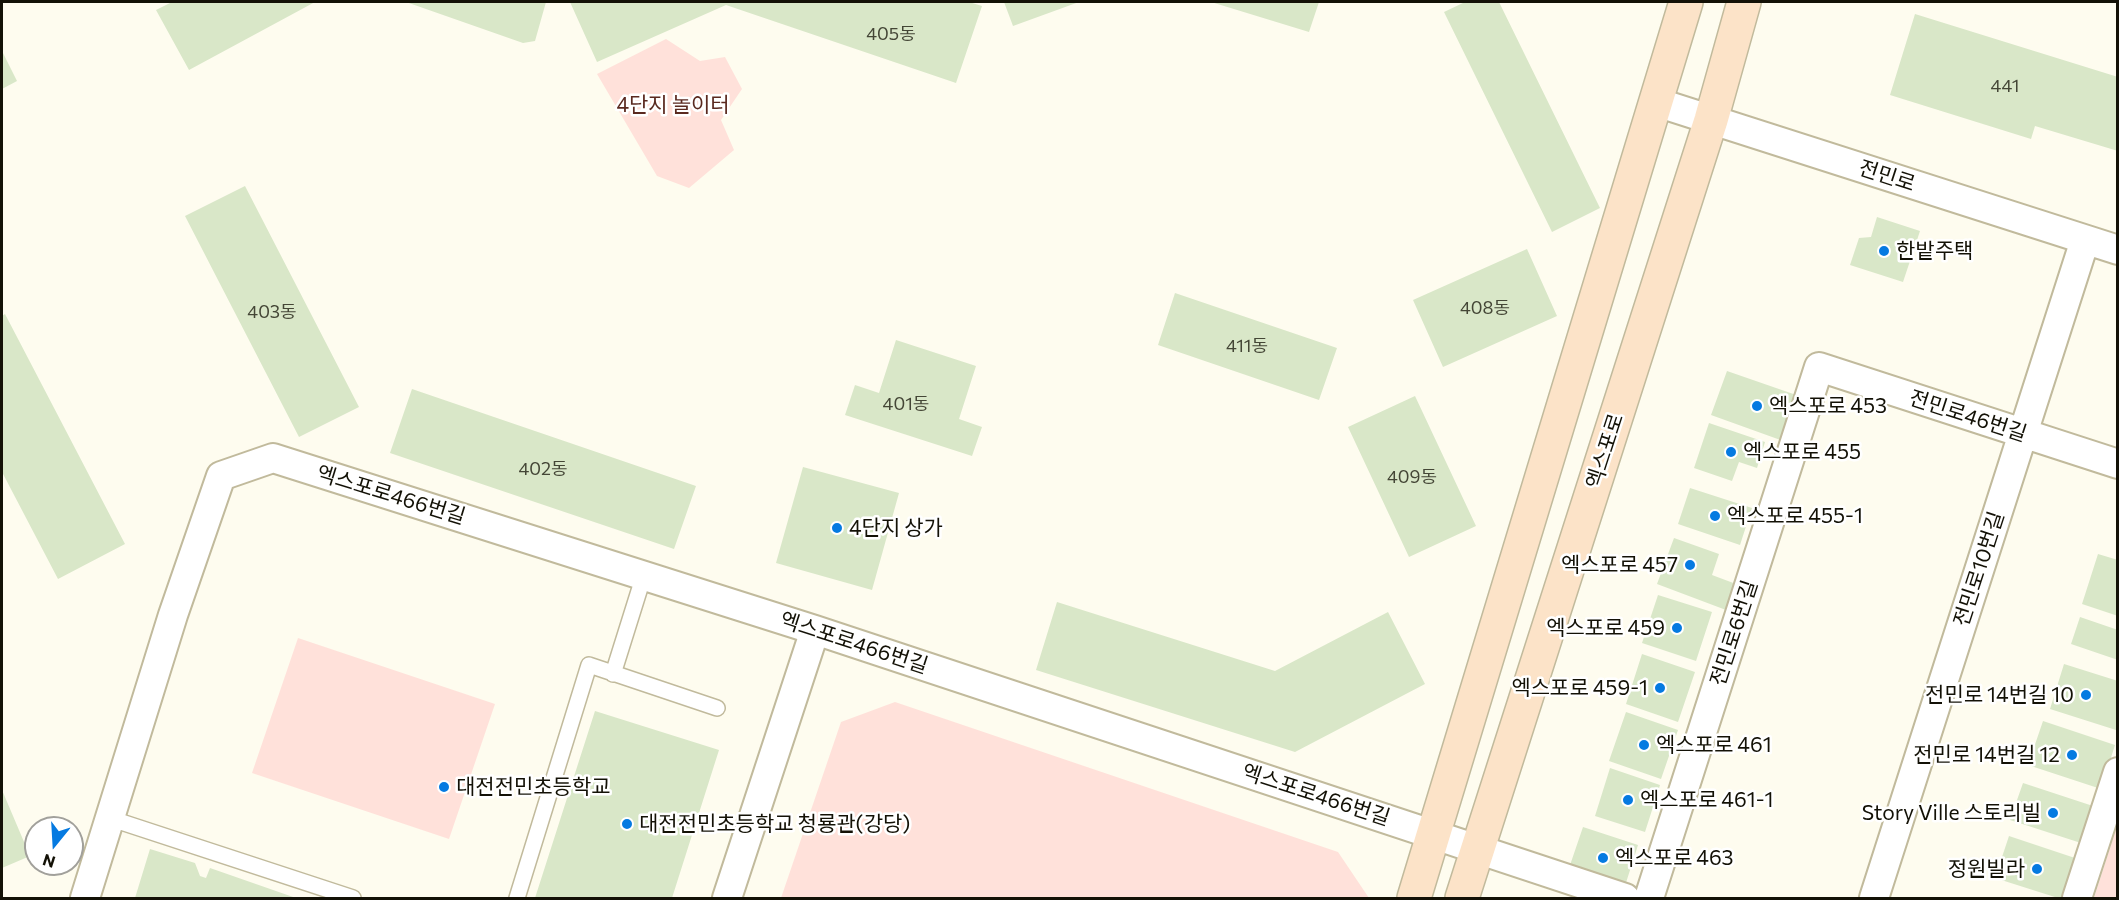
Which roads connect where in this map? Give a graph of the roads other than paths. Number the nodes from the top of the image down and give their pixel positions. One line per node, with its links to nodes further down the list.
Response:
1 (1686, 2): 3 (main road)
2 (1744, 2): 4 (main road, 엑스포로)
3 (1656, 102): 4 (street, 전민로); 16 (main road)
4 (1711, 120): 5 (street, 전민로); 17 (main road, 엑스포로)
5 (2085, 240): 6 (street, 전민로); 8 (street, 전민로10번길)
6 (2118, 250)
7 (1819, 367): 8 (street, 전민로46번길); 25 (street, 전민로6번길)
8 (2022, 433): 9 (street, 전민로46번길); 26 (street, 전민로10번길)
9 (2118, 464)
10 (644, 575): 11 (street, 엑스포로466번길); 12 (lane); 15 (street, 엑스포로466번길)
11 (815, 630): 16 (street, 엑스포로466번길); 21 (street)
12 (613, 674): 13 (lane); 20 (lane)
13 (717, 708)
14 (2118, 772): 27 (street)
15 (109, 818): 18 (street); 19 (lane)
16 (1434, 834): 17 (street, 엑스포로466번길); 22 (main road)
17 (1478, 849): 23 (main road, 엑스포로); 24 (street, 엑스포로466번길)
18 (84, 898)
19 (353, 898)
20 (517, 898)
21 (727, 898)
22 (1414, 898)
23 (1462, 898)
24 (1625, 898)
25 (1649, 898)
26 (1874, 898)
27 (2077, 898)

